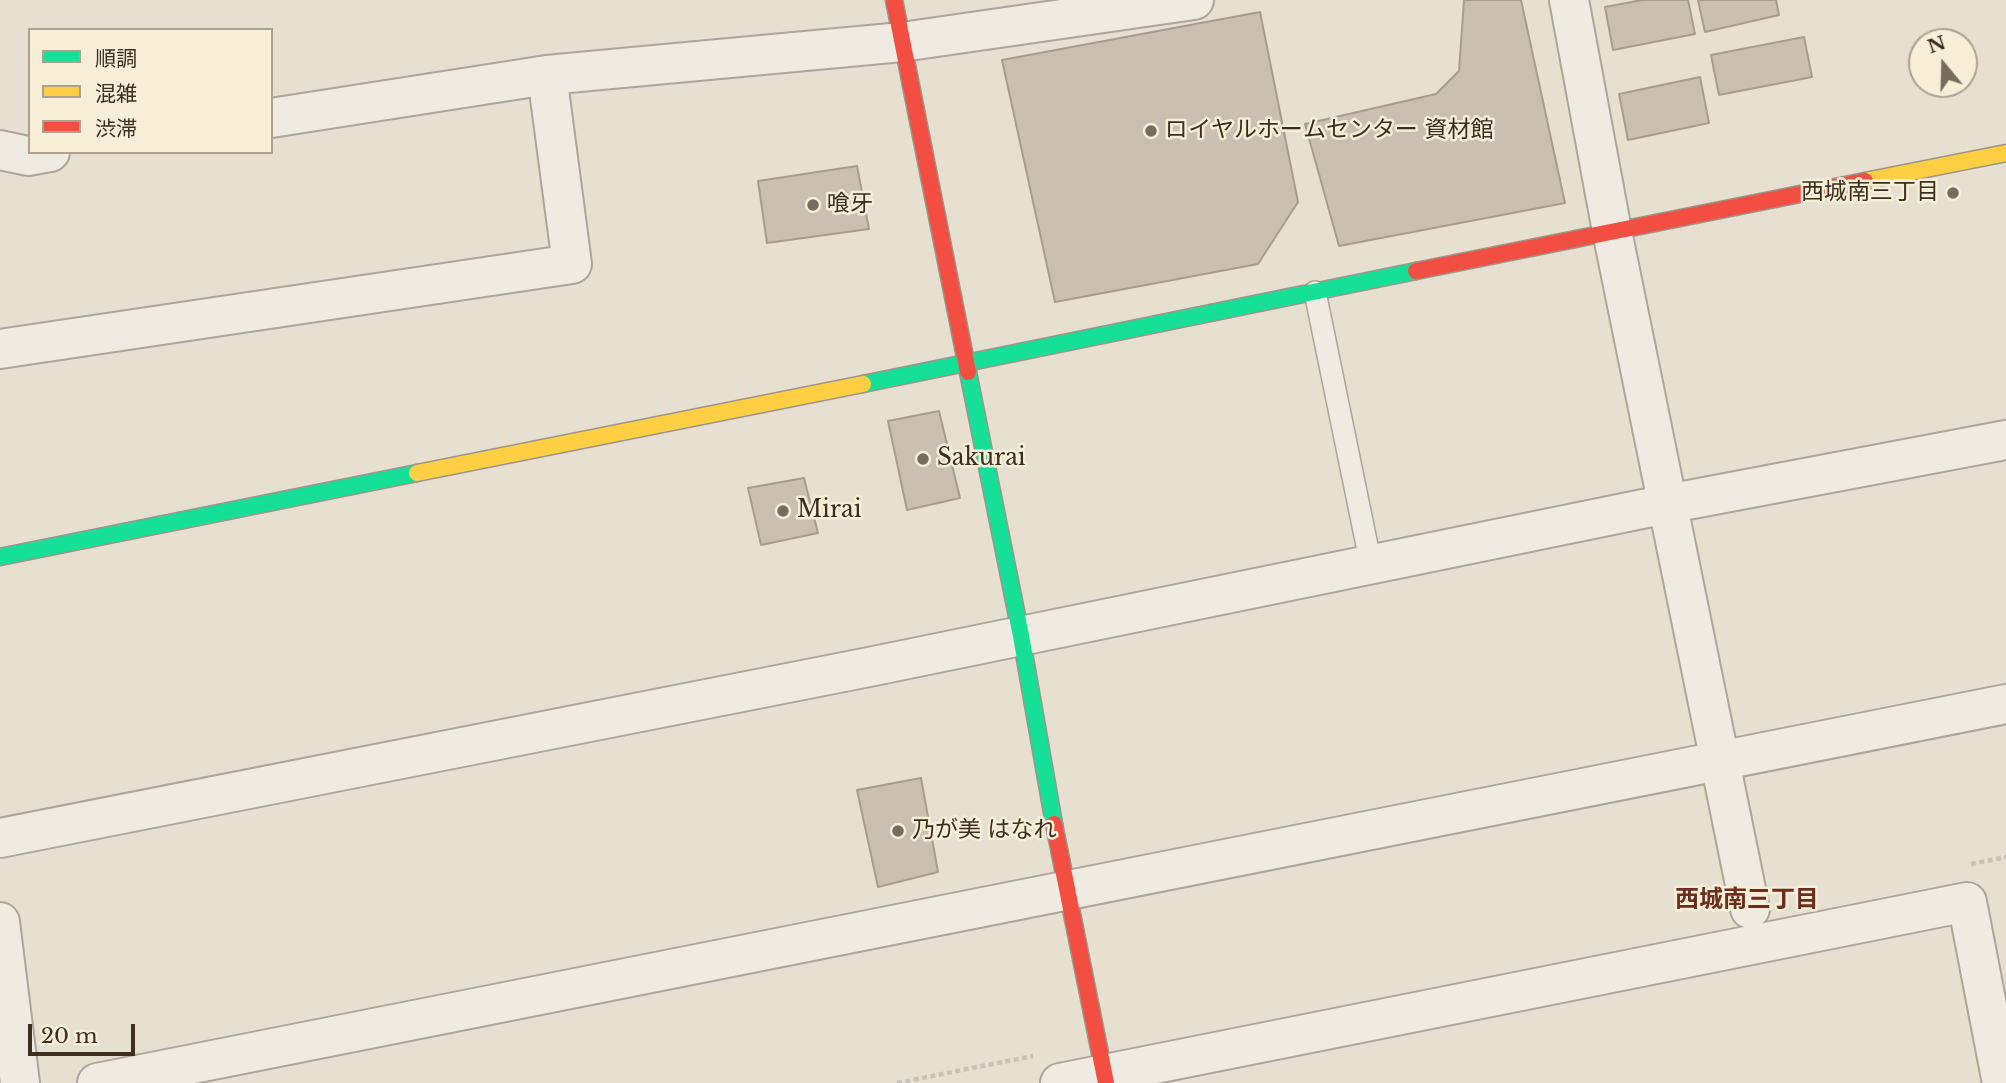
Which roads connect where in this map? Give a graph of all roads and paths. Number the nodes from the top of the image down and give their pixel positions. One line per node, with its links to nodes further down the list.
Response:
1 (894, 0): 4 (street)
2 (1194, 0): 4 (street)
3 (1569, 0): 8 (street)
4 (902, 42): 5 (street); 11 (street)
5 (547, 75): 6 (street); 10 (street)
6 (273, 118)
7 (2006, 153): 8 (street)
8 (1612, 231): 9 (street); 13 (street)
9 (1315, 292): 11 (street); 15 (lane)
10 (0, 349)
11 (968, 363): 14 (street); 16 (street)
12 (2006, 440): 13 (street)
13 (1667, 504): 15 (street); 18 (street)
14 (0, 557)
15 (1371, 565): 16 (street)
16 (1021, 636): 19 (street); 20 (street)
17 (2006, 704): 18 (street)
18 (1719, 761): 20 (street); 21 (street)
19 (0, 838)
20 (1066, 889): 24 (street); 26 (street)
21 (1750, 909)
22 (0, 922): 25 (street)
23 (1999, 1032): 24 (street); 28 (street)
24 (1106, 1079): 27 (street)
25 (20, 1083)
26 (97, 1083)
27 (1060, 1083)
28 (2003, 1083)

